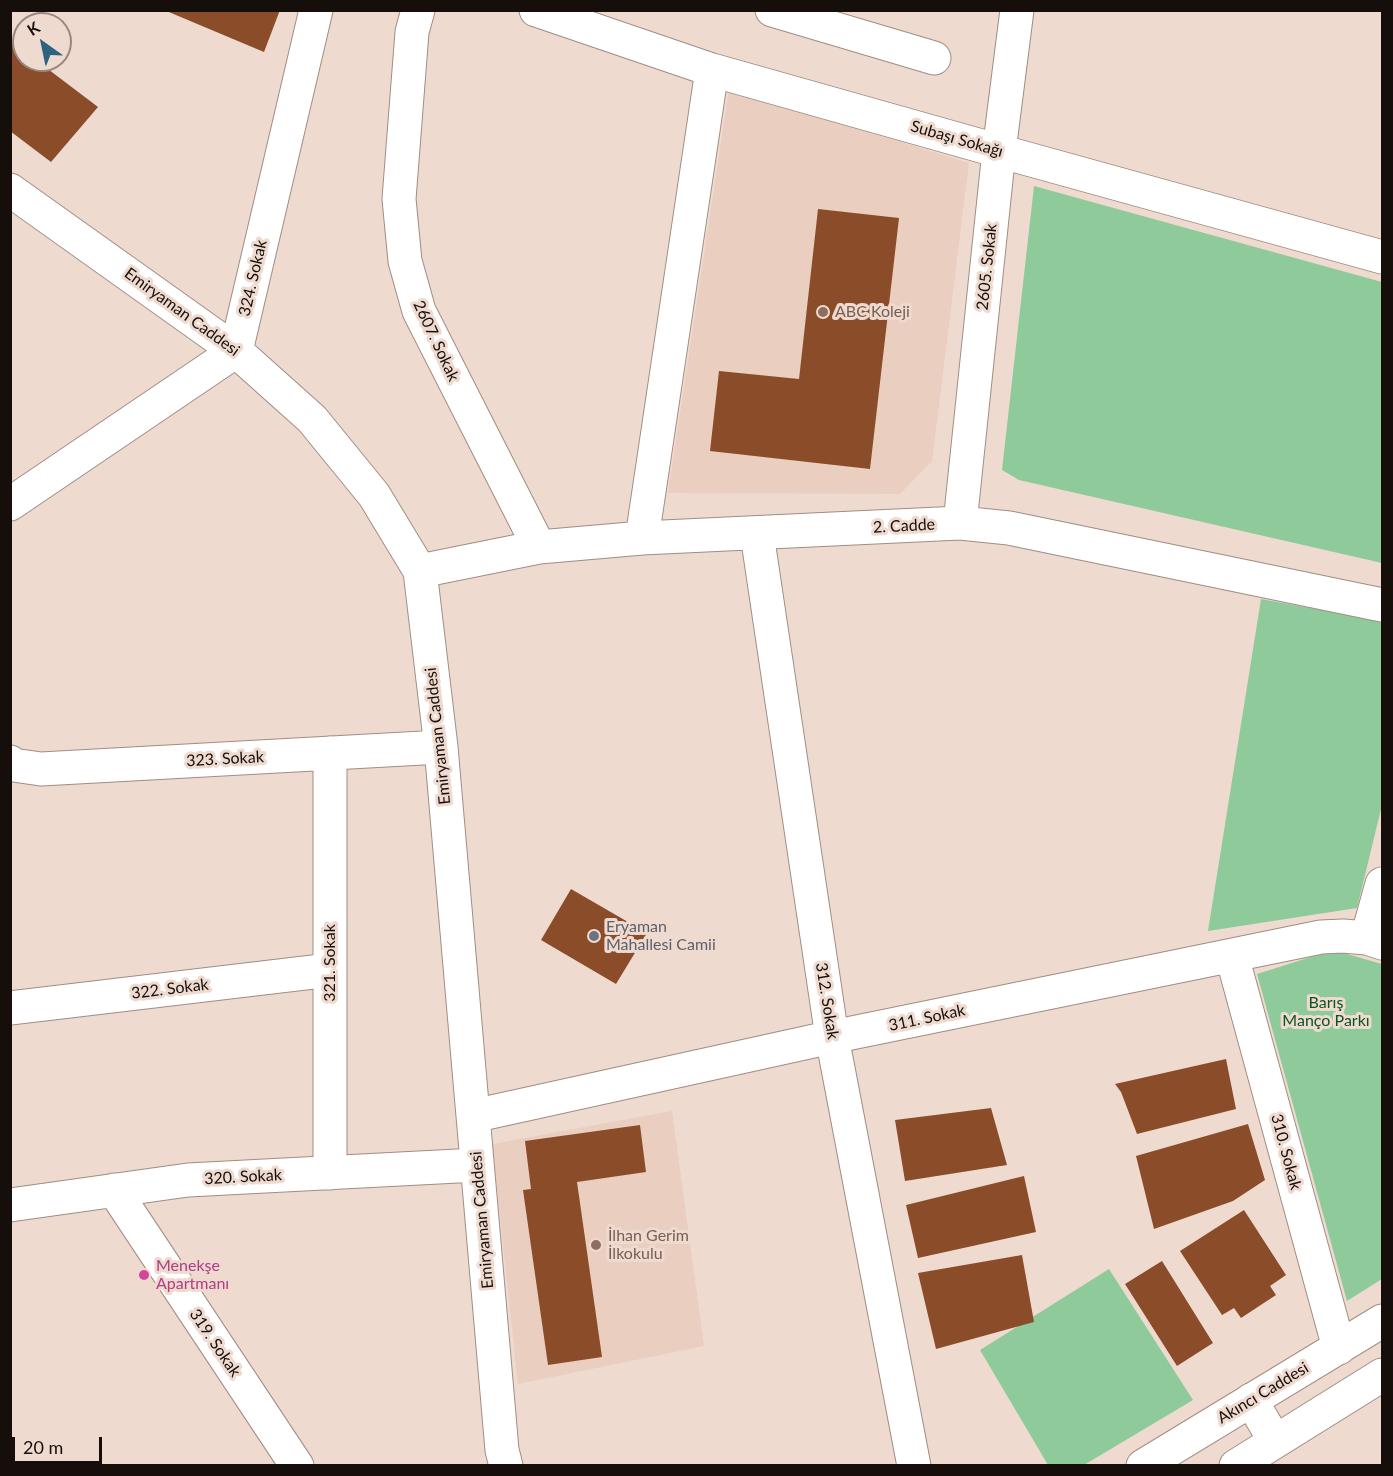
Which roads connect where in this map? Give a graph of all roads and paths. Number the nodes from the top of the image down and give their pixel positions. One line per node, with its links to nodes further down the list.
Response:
1 (316, 10): 11 (street, 324. Sokak)
2 (418, 10): 16 (street, 2607. Sokak)
3 (536, 10): 7 (street, Subaşı Sokağı)
4 (772, 10): 6 (street)
5 (1017, 10): 8 (street, 2605. Sokak)
6 (934, 58)
7 (712, 70): 8 (street, Subaşı Sokağı); 15 (street)
8 (999, 151): 10 (street, Subaşı Sokağı); 13 (street, 2605. Sokak)
9 (10, 190): 11 (street, Emiryaman Caddesi)
10 (1383, 256)
11 (236, 351): 12 (street); 17 (street, Emiryaman Caddesi)
12 (10, 504)
13 (960, 523): 14 (street, 2. Cadde); 18 (street, 2. Cadde)
14 (757, 534): 15 (street, 2. Cadde); 27 (street, 312. Sokak)
15 (642, 538): 16 (street, 2. Cadde)
16 (539, 547): 17 (street, 2. Cadde)
17 (420, 571): 19 (street, Emiryaman Caddesi)
18 (1383, 605)
19 (441, 747): 20 (street, 323. Sokak); 28 (street, Emiryaman Caddesi)
20 (330, 753): 21 (street, 323. Sokak); 25 (street, 321. Sokak)
21 (10, 762)
22 (1383, 884): 23 (street)
23 (1375, 941): 24 (street, 311. Sokak)
24 (1232, 956): 27 (street, 311. Sokak); 34 (street, 310. Sokak)
25 (330, 970): 26 (street, 322. Sokak); 30 (street, 321. Sokak)
26 (10, 1008)
27 (832, 1037): 28 (street, 311. Sokak); 40 (street, 312. Sokak)
28 (473, 1116): 29 (street, Emiryaman Caddesi)
29 (477, 1165): 30 (street, 320. Sokak); 39 (street, Emiryaman Caddesi)
30 (330, 1173): 31 (street, 320. Sokak)
31 (114, 1190): 32 (street, 320. Sokak); 38 (street, 319. Sokak)
32 (10, 1205)
33 (1383, 1321): 34 (street, Akıncı Caddesi)
34 (1339, 1348): 36 (street, Akıncı Caddesi)
35 (1383, 1375): 37 (street)
36 (1251, 1400): 37 (street); 41 (street, Akıncı Caddesi)
37 (1281, 1454): 42 (street)
38 (297, 1466)
39 (506, 1466)
40 (914, 1466)
41 (1143, 1466)
42 (1236, 1466)

